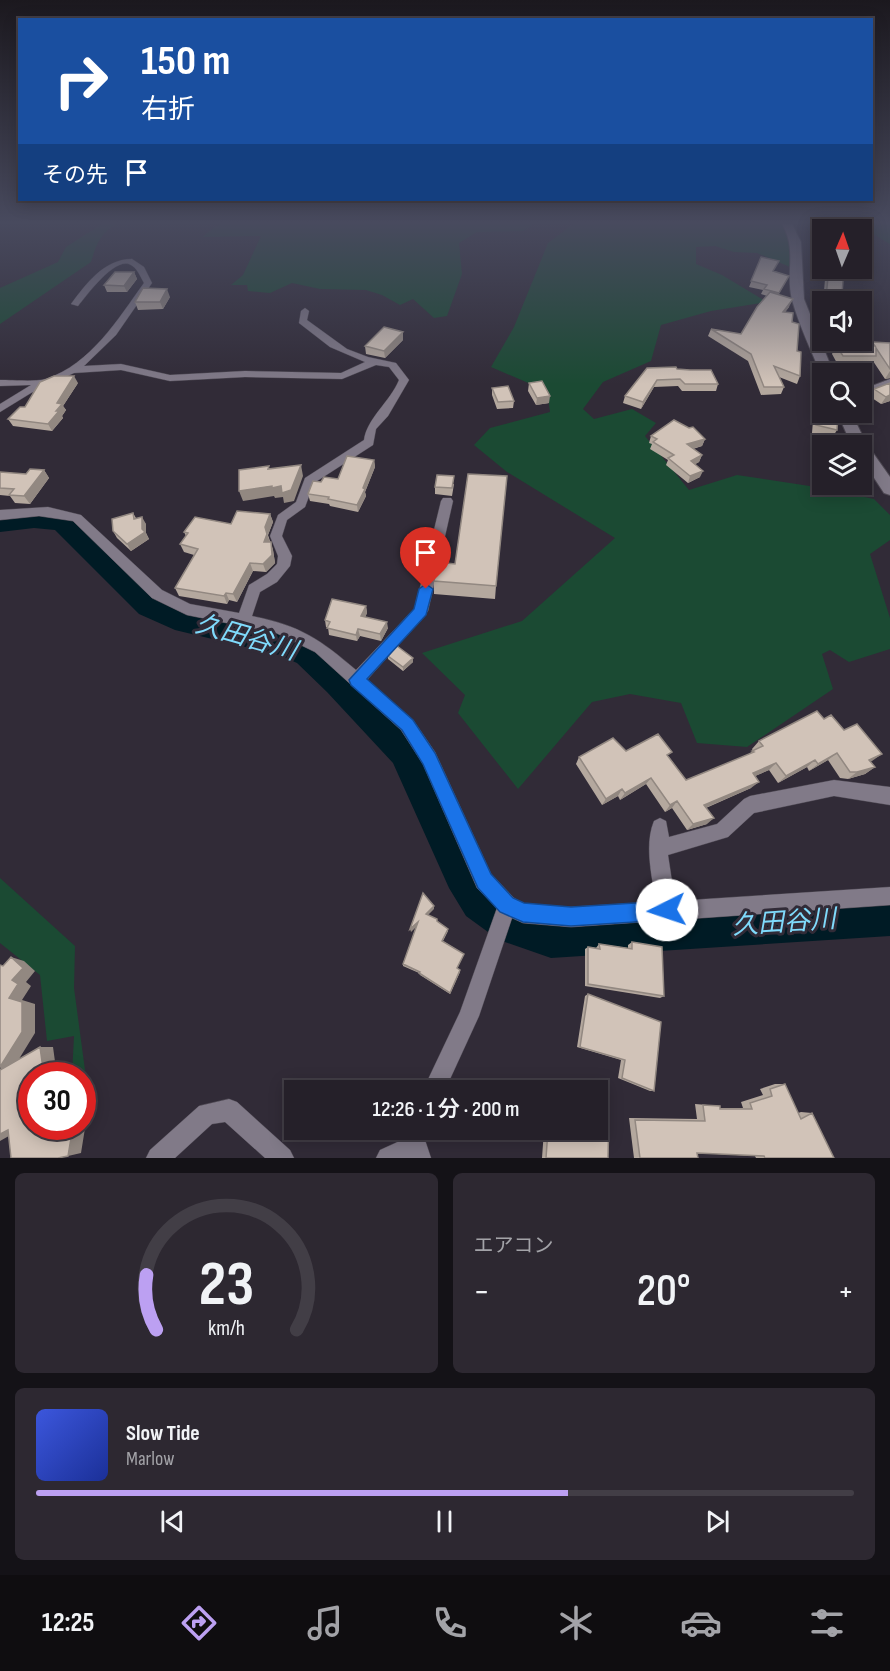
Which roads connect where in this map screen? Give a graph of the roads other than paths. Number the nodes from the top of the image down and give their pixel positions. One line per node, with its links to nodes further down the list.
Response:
1 (97, 276): 4 (street)
2 (146, 276): 8 (street)
3 (797, 276): 7 (main road)
4 (75, 304)
5 (305, 311): 6 (street)
6 (374, 362): 8 (street); 18 (street)
7 (824, 363)
8 (72, 370): 9 (street)
9 (47, 382): 11 (street); 13 (street)
10 (890, 382): 12 (street)
11 (0, 383)
12 (872, 389)
13 (0, 409)
14 (872, 462): 15 (main road)
15 (890, 489)
16 (447, 501): 19 (street)
17 (0, 515): 18 (street)
18 (243, 621): 19 (street)
19 (357, 680): 24 (street)
20 (890, 796): 22 (street)
21 (660, 827): 22 (street)
22 (659, 849): 25 (street)
23 (890, 896): 25 (street)
24 (507, 905): 25 (street); 26 (street)
25 (667, 910)
26 (439, 1080)
27 (416, 1145): 30 (street)
28 (158, 1158): 29 (street)
29 (282, 1158)
30 (388, 1158)

